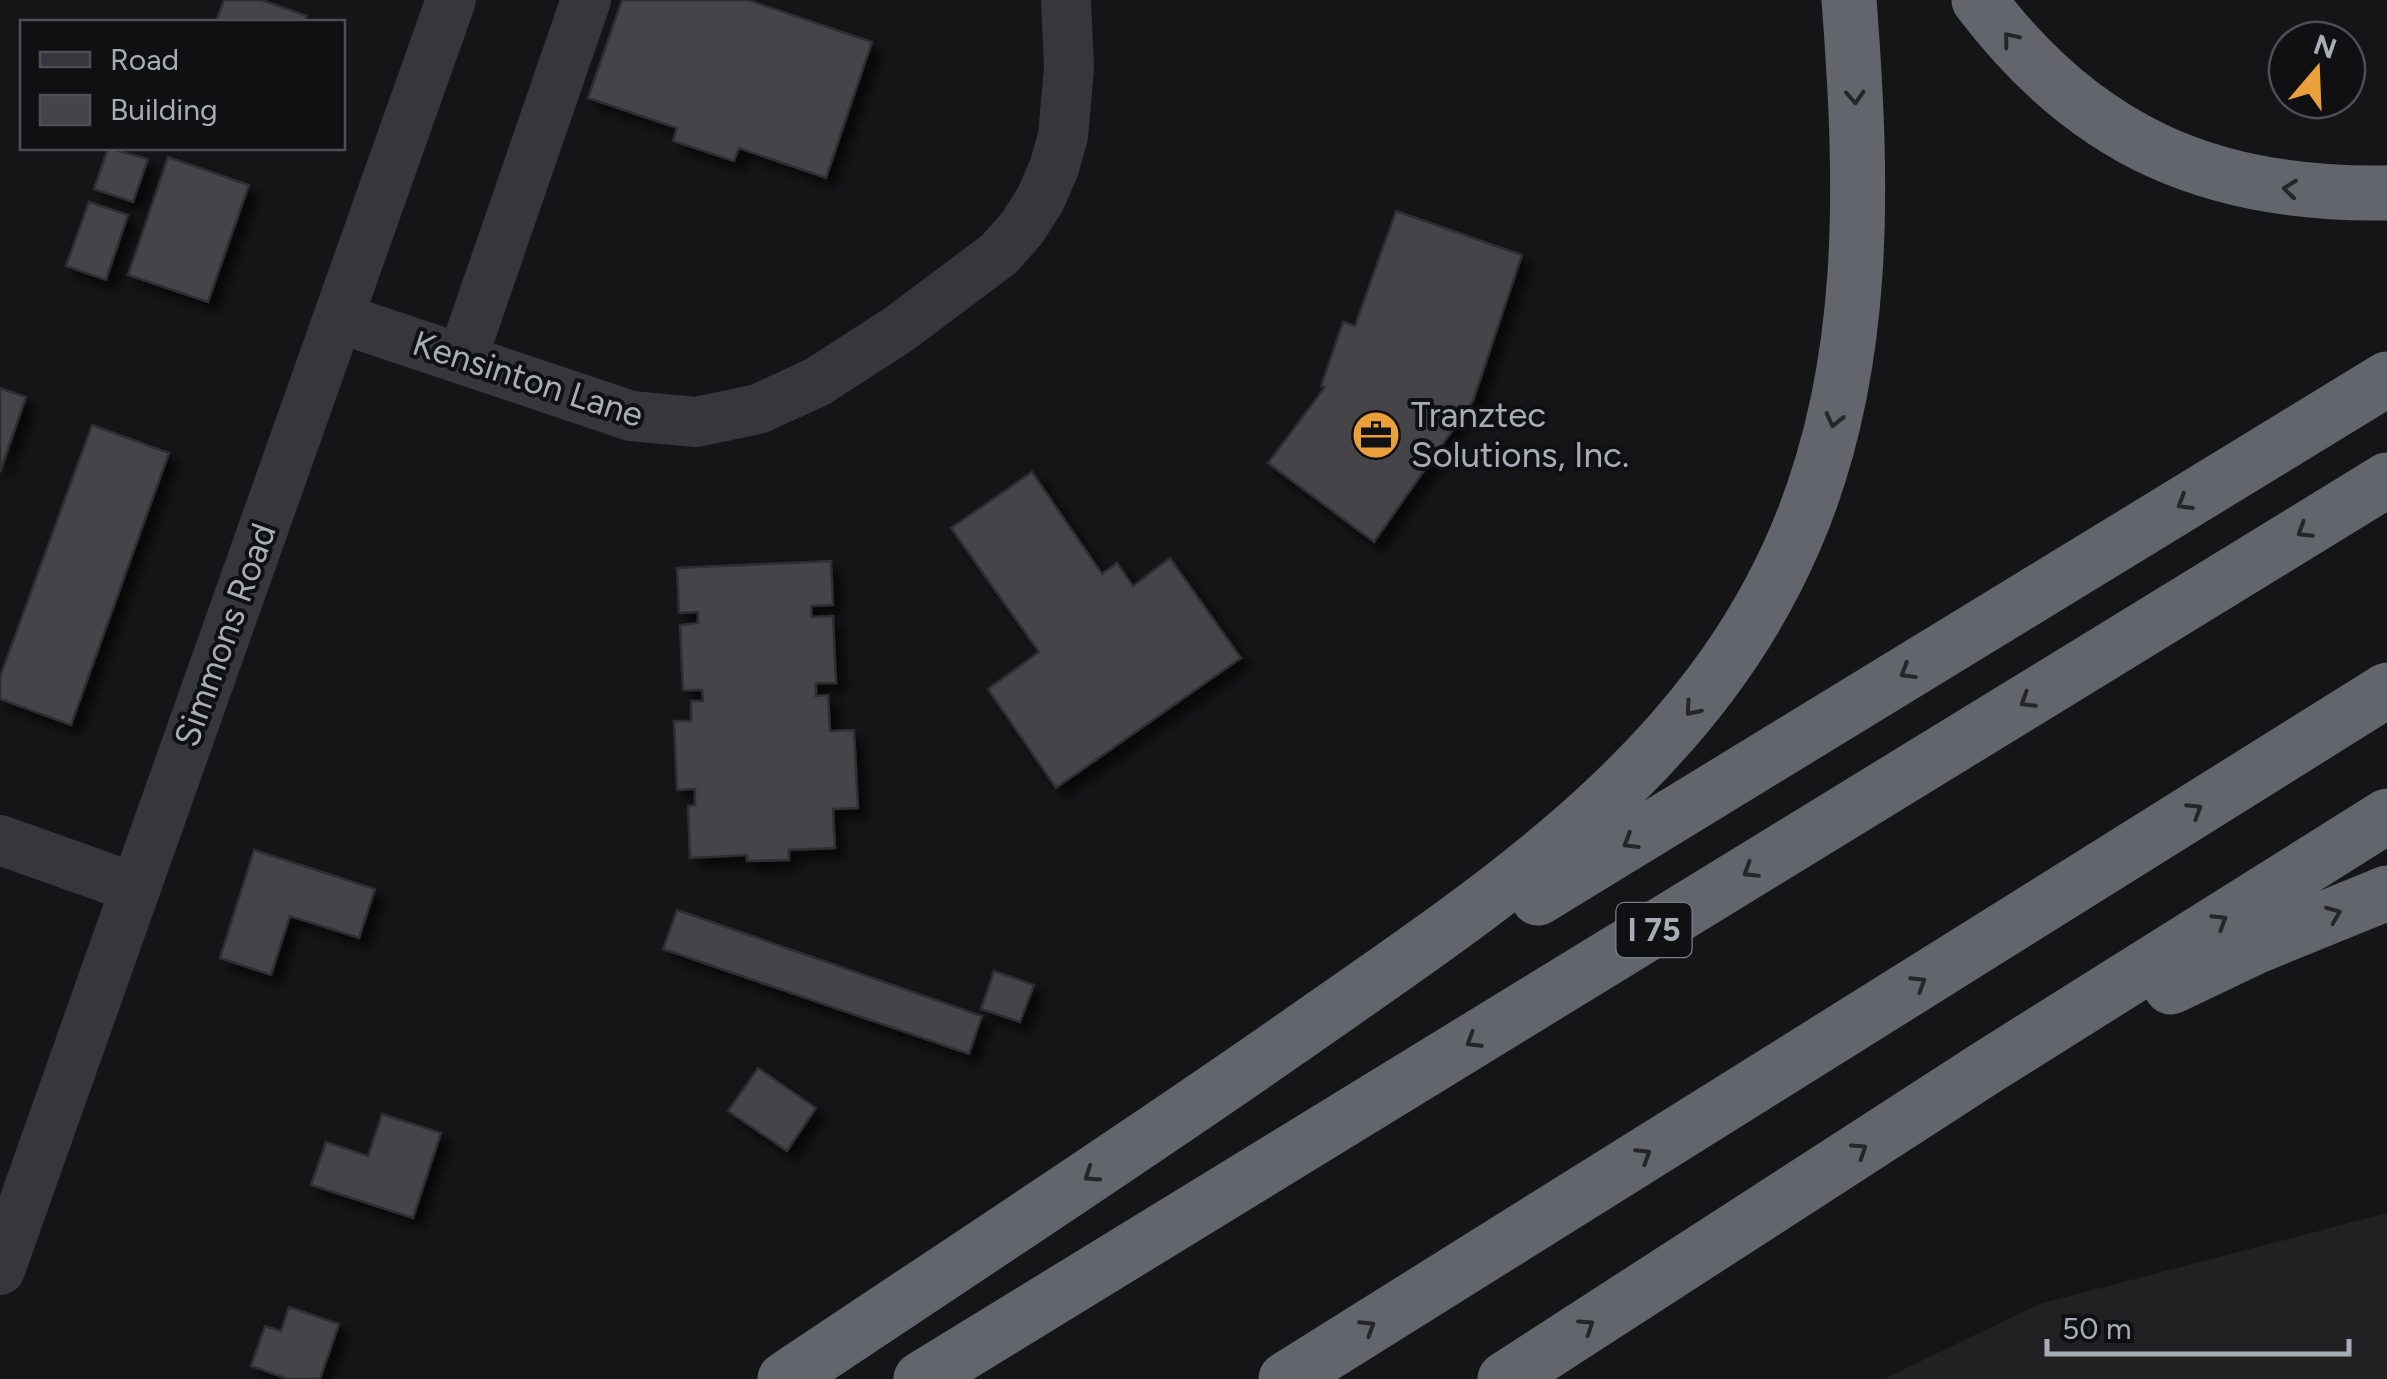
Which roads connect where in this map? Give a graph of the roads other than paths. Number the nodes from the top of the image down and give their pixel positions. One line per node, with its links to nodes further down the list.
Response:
1 (450, 0): 7 (street, Simmons Road)
2 (586, 0): 8 (street)
3 (1066, 0): 8 (street, Kensinton Lane)
4 (1849, 0): 17 (highway, one-way to 17)
5 (1980, 0): 6 (highway, one-way to 5)
6 (2387, 192)
7 (339, 318): 8 (street, Kensinton Lane); 14 (street, Simmons Road)
8 (462, 359)
9 (2387, 379): 17 (highway, one-way to 17)
10 (2387, 480): 20 (highway, I 75, one-way to 20)
11 (2387, 690): 21 (highway, one-way to 11)
12 (2387, 816): 16 (highway, one-way to 12)
13 (0, 840): 14 (street)
14 (135, 888): 18 (street, Simmons Road)
15 (2387, 893): 16 (highway, one-way to 15)
16 (1989, 1066): 22 (highway, one-way to 16)
17 (1172, 1121): 19 (highway, one-way to 19)
18 (0, 1270)
19 (785, 1379)
20 (921, 1379)
21 (1286, 1379)
22 (1505, 1379)

